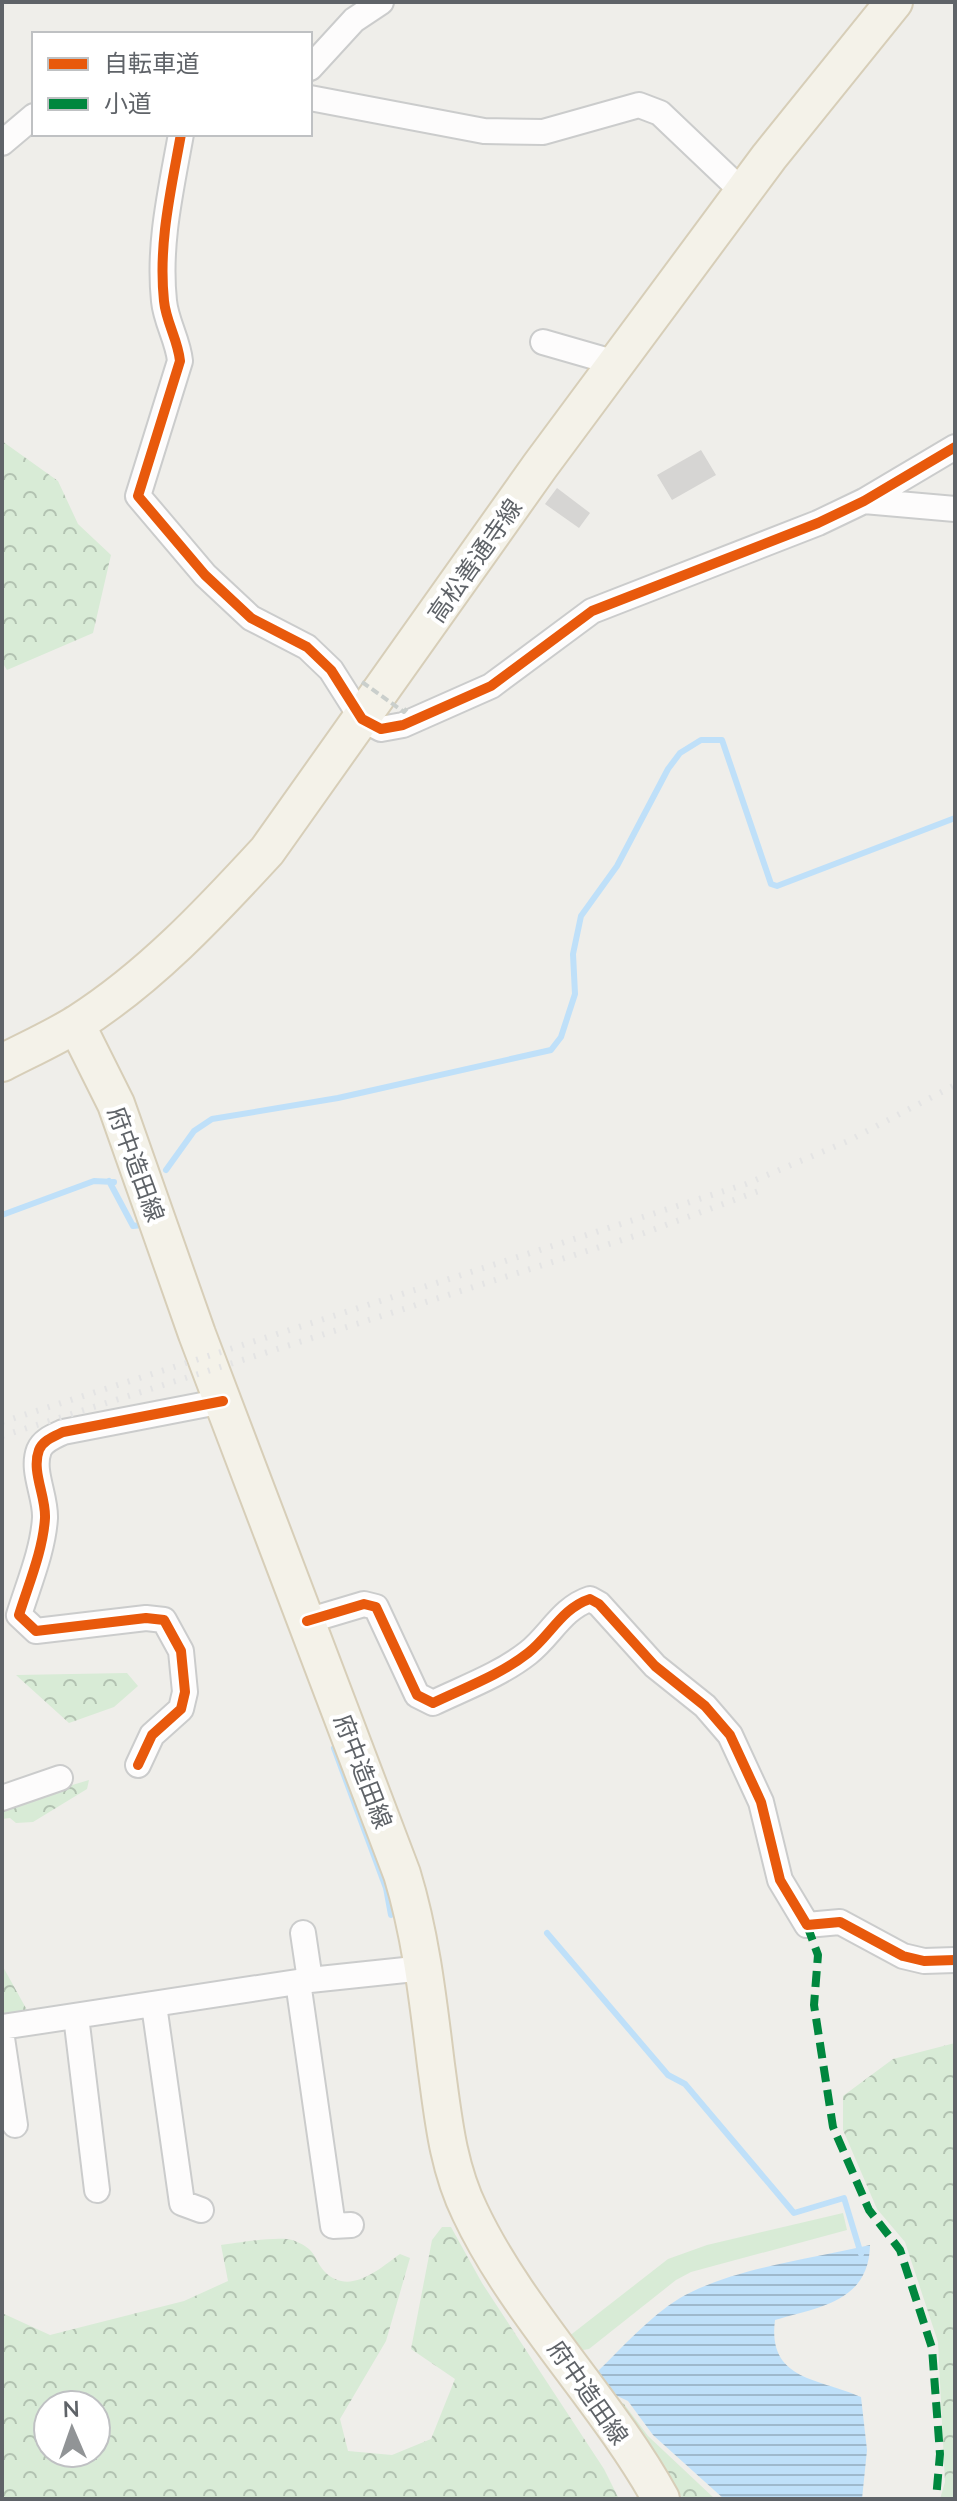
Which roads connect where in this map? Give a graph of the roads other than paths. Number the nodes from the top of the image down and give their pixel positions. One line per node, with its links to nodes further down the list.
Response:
1 (381, 2): 3 (street)
2 (894, 2): 8 (main road, 高松善通寺線)
3 (312, 66)
4 (312, 98): 8 (street)
5 (32, 118): 7 (street)
6 (181, 136): 14 (street)
7 (2, 143)
8 (743, 192): 10 (main road, 高松善通寺線)
9 (543, 342): 10 (street)
10 (616, 363): 14 (main road, 高松善通寺線)
11 (952, 458): 12 (street)
12 (864, 501): 13 (street); 14 (street)
13 (955, 509)
14 (362, 719): 15 (main road, 高松善通寺線)
15 (76, 1024): 16 (main road, 高松善通寺線); 17 (main road, 府中造田線)
16 (2, 1063)
17 (223, 1401): 18 (main road, 府中造田線); 19 (street)
18 (307, 1621): 23 (street); 24 (main road, 府中造田線)
19 (138, 1765)
20 (60, 1778): 21 (street)
21 (2, 1798)
22 (303, 1933): 25 (street)
23 (955, 1960)
24 (424, 1968): 25 (street); 34 (main road, 府中造田線)
25 (304, 1981): 26 (street); 33 (street)
26 (154, 2005): 27 (street); 32 (street)
27 (76, 2016): 28 (street); 31 (street)
28 (2, 2027)
29 (2, 2038): 30 (street)
30 (15, 2125)
31 (97, 2190)
32 (201, 2210)
33 (351, 2225)
34 (661, 2499)

